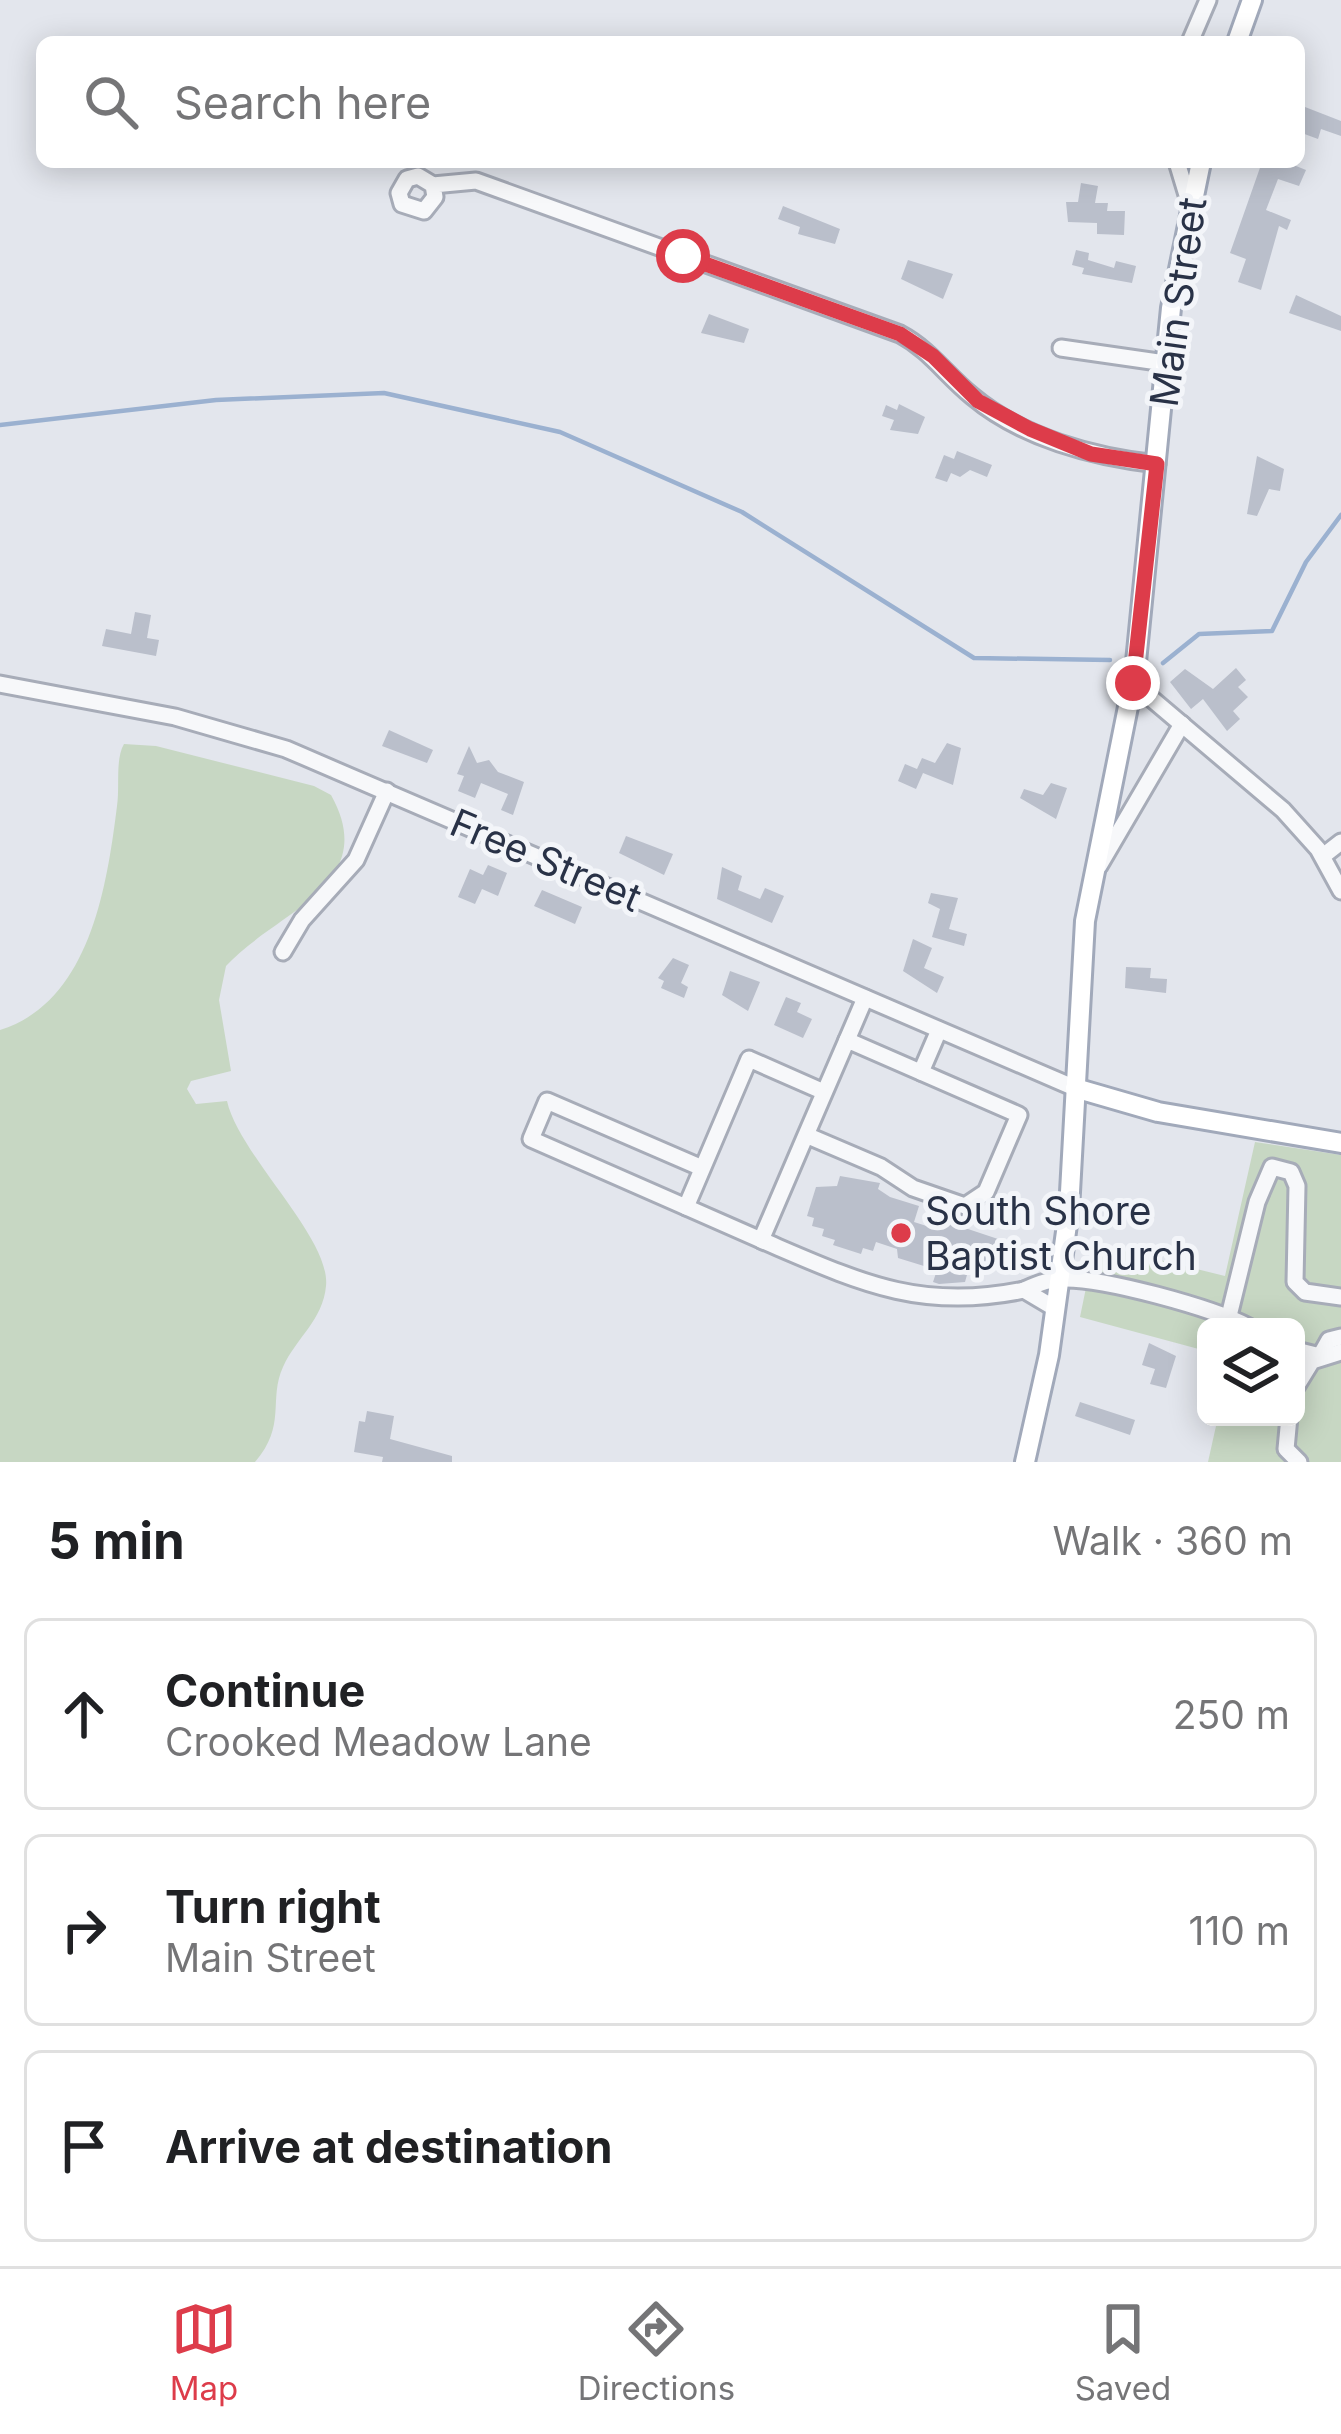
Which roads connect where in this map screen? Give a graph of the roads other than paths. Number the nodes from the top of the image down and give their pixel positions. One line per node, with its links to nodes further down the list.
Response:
1 (1208, 0): 3 (street)
2 (1252, 0): 4 (main road)
3 (1193, 36)
4 (1239, 36)
5 (1179, 168): 8 (street)
6 (1199, 168): 8 (main road, Main Street)
7 (433, 185): 11 (street)
8 (1190, 205): 10 (main road, Main Street)
9 (1061, 348): 10 (street)
10 (1166, 363): 11 (main road, Main Street)
11 (1157, 464): 12 (main road, Main Street)
12 (1133, 683): 14 (street); 17 (main road, Main Street)
13 (0, 684): 15 (street, Free Street)
14 (1182, 724): 16 (street, Main Street); 19 (street)
15 (387, 791): 22 (street); 23 (street, Free Street)
16 (1141, 795): 17 (street); 20 (street, Main Street)
17 (1112, 799): 20 (main road, Main Street)
18 (1341, 842): 19 (street)
19 (1322, 856): 21 (street)
20 (1095, 872): 27 (main road, Main Street)
21 (1341, 891)
22 (283, 952)
23 (865, 998): 24 (street, Free Street); 25 (street)
24 (939, 1030): 26 (street); 27 (street, Free Street)
25 (847, 1040): 26 (street); 28 (street)
26 (921, 1072): 29 (street)
27 (1075, 1088): 30 (main road); 34 (main road, Main Street)
28 (824, 1092): 29 (street); 31 (street)
29 (806, 1135): 33 (street)
30 (1341, 1143)
31 (702, 1168): 32 (street); 32 (street)
32 (686, 1207): 33 (street)
33 (761, 1240): 35 (street)
34 (1060, 1278): 35 (street); 37 (main road, Main Street); 38 (street)
35 (1024, 1290): 37 (street)
36 (1341, 1297): 38 (street)
37 (1056, 1309): 45 (main road, Main Street)
38 (1228, 1316): 39 (street)
39 (1232, 1318)
40 (1340, 1336): 42 (street)
41 (1305, 1352): 42 (street)
42 (1320, 1356): 43 (street)
43 (1305, 1370)
44 (1288, 1426): 46 (street)
45 (1025, 1462)
46 (1299, 1462)

